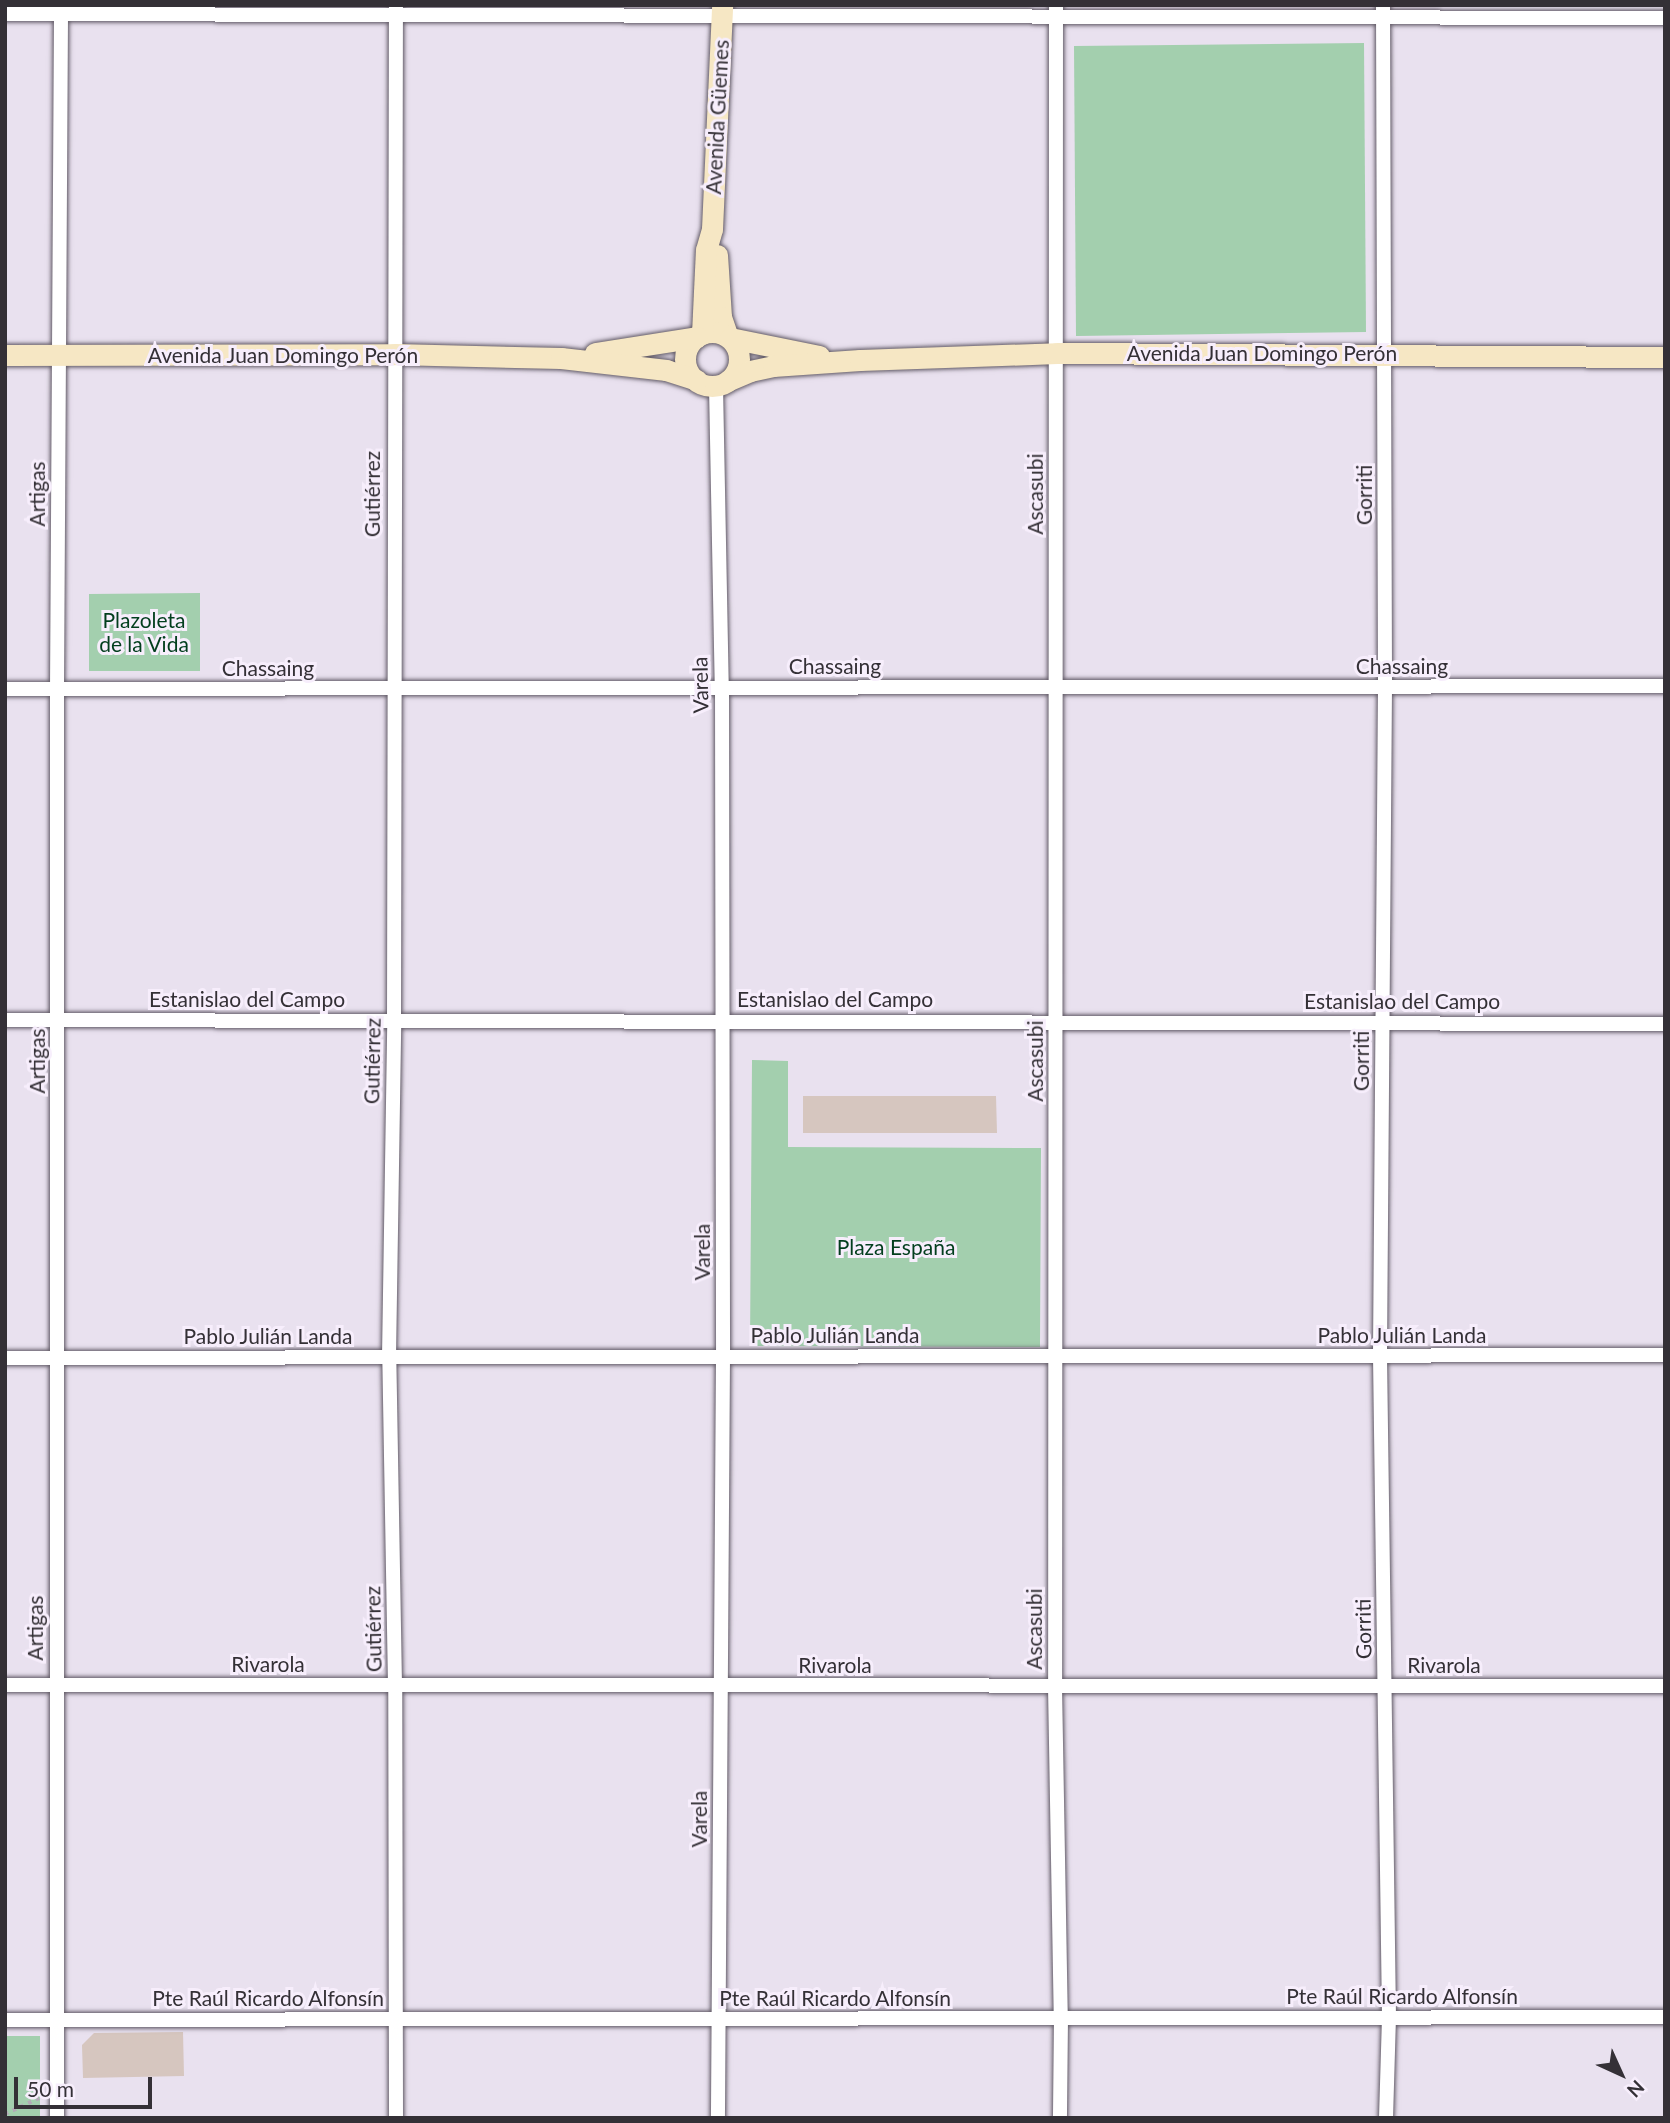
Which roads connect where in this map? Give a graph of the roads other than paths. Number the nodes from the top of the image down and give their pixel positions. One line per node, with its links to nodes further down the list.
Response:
1 (61, 10): 2 (street); 6 (street); 15 (street, Artigas)
2 (396, 10): 3 (street); 13 (street, Gutiérrez)
3 (722, 11): 4 (street); 8 (main road, Avenida Güemes)
4 (1056, 11): 5 (street); 11 (street, Ascasubi)
5 (1383, 11): 7 (street); 12 (street, Gorriti)
6 (5, 14)
7 (1665, 18)
8 (712, 229): 9 (main road, Avenida Güemes); 10 (main road, Avenida Güemes)
9 (699, 336): 10 (main road); 17 (main road, Avenida Juan Domingo Perón); 19 (main road)
10 (729, 337): 18 (main road, Avenida Juan Domingo Perón); 19 (main road)
11 (1057, 353): 12 (main road, Avenida Juan Domingo Perón); 18 (main road, Avenida Juan Domingo Perón); 22 (street, Ascasubi)
12 (1386, 353): 16 (main road, Avenida Juan Domingo Perón); 23 (street, Gorriti)
13 (394, 354): 15 (main road, Avenida Juan Domingo Perón); 17 (main road, Avenida Juan Domingo Perón); 24 (street, Gutiérrez)
14 (5, 355): 15 (main road, Avenida Juan Domingo Perón)
15 (58, 355): 26 (street, Artigas)
16 (1665, 357)
17 (561, 358): 19 (main road, Avenida Juan Domingo Perón)
18 (860, 360): 19 (main road, Avenida Juan Domingo Perón)
19 (714, 382): 21 (street, Varela)
20 (1665, 686): 23 (street, Chassaing)
21 (722, 687): 22 (street, Chassaing); 24 (street, Chassaing); 29 (street, Varela)
22 (1055, 687): 23 (street, Chassaing); 31 (street, Ascasubi)
23 (1385, 687): 32 (street, Gorriti)
24 (393, 688): 26 (street, Chassaing); 30 (street, Gutiérrez)
25 (5, 689): 26 (street, Chassaing)
26 (57, 689): 28 (street, Artigas)
27 (5, 1020): 28 (street, Estanislao del Campo)
28 (58, 1020): 30 (street, Estanislao del Campo); 40 (street, Artigas)
29 (722, 1020): 30 (street, Estanislao del Campo); 31 (street, Estanislao del Campo); 38 (street, Varela)
30 (394, 1021): 37 (street, Gutiérrez)
31 (1056, 1021): 32 (street, Estanislao del Campo); 35 (street, Ascasubi)
32 (1382, 1022): 33 (street, Estanislao del Campo); 36 (street, Gorriti)
33 (1665, 1024)
34 (1665, 1355): 36 (street, Pablo Julián Landa)
35 (1055, 1356): 36 (street, Pablo Julián Landa); 38 (street, Pablo Julián Landa); 45 (street, Ascasubi)
36 (1380, 1356): 46 (street, Gorriti)
37 (389, 1357): 38 (street, Pablo Julián Landa); 40 (street, Pablo Julián Landa); 43 (street, Gutiérrez)
38 (723, 1357): 44 (street, Varela)
39 (5, 1358): 40 (street, Pablo Julián Landa)
40 (58, 1358): 42 (street, Artigas)
41 (5, 1685): 42 (street, Rivarola)
42 (55, 1685): 43 (street, Rivarola); 53 (street, Artigas)
43 (395, 1685): 44 (street, Rivarola); 51 (street, Gutiérrez)
44 (720, 1686): 45 (street, Rivarola); 54 (street, Varela)
45 (1055, 1686): 46 (street, Rivarola); 49 (street, Ascasubi)
46 (1384, 1686): 47 (street, Rivarola); 50 (street, Gorriti)
47 (1665, 1686)
48 (1665, 2017): 50 (street, Pte Raúl Ricardo Alfonsín)
49 (1061, 2018): 50 (street, Pte Raúl Ricardo Alfonsín); 54 (street, Pte Raúl Ricardo Alfonsín); 58 (street, Ascasubi)
50 (1389, 2018): 59 (street, Gorriti)
51 (396, 2019): 53 (street, Pte Raúl Ricardo Alfonsín); 54 (street, Pte Raúl Ricardo Alfonsín); 56 (street, Gutiérrez)
52 (5, 2020): 53 (street, Pte Raúl Ricardo Alfonsín)
53 (59, 2020): 55 (street, Artigas)
54 (720, 2020): 57 (street, Varela)
55 (57, 2118)
56 (396, 2118)
57 (718, 2118)
58 (1059, 2118)
59 (1386, 2118)

